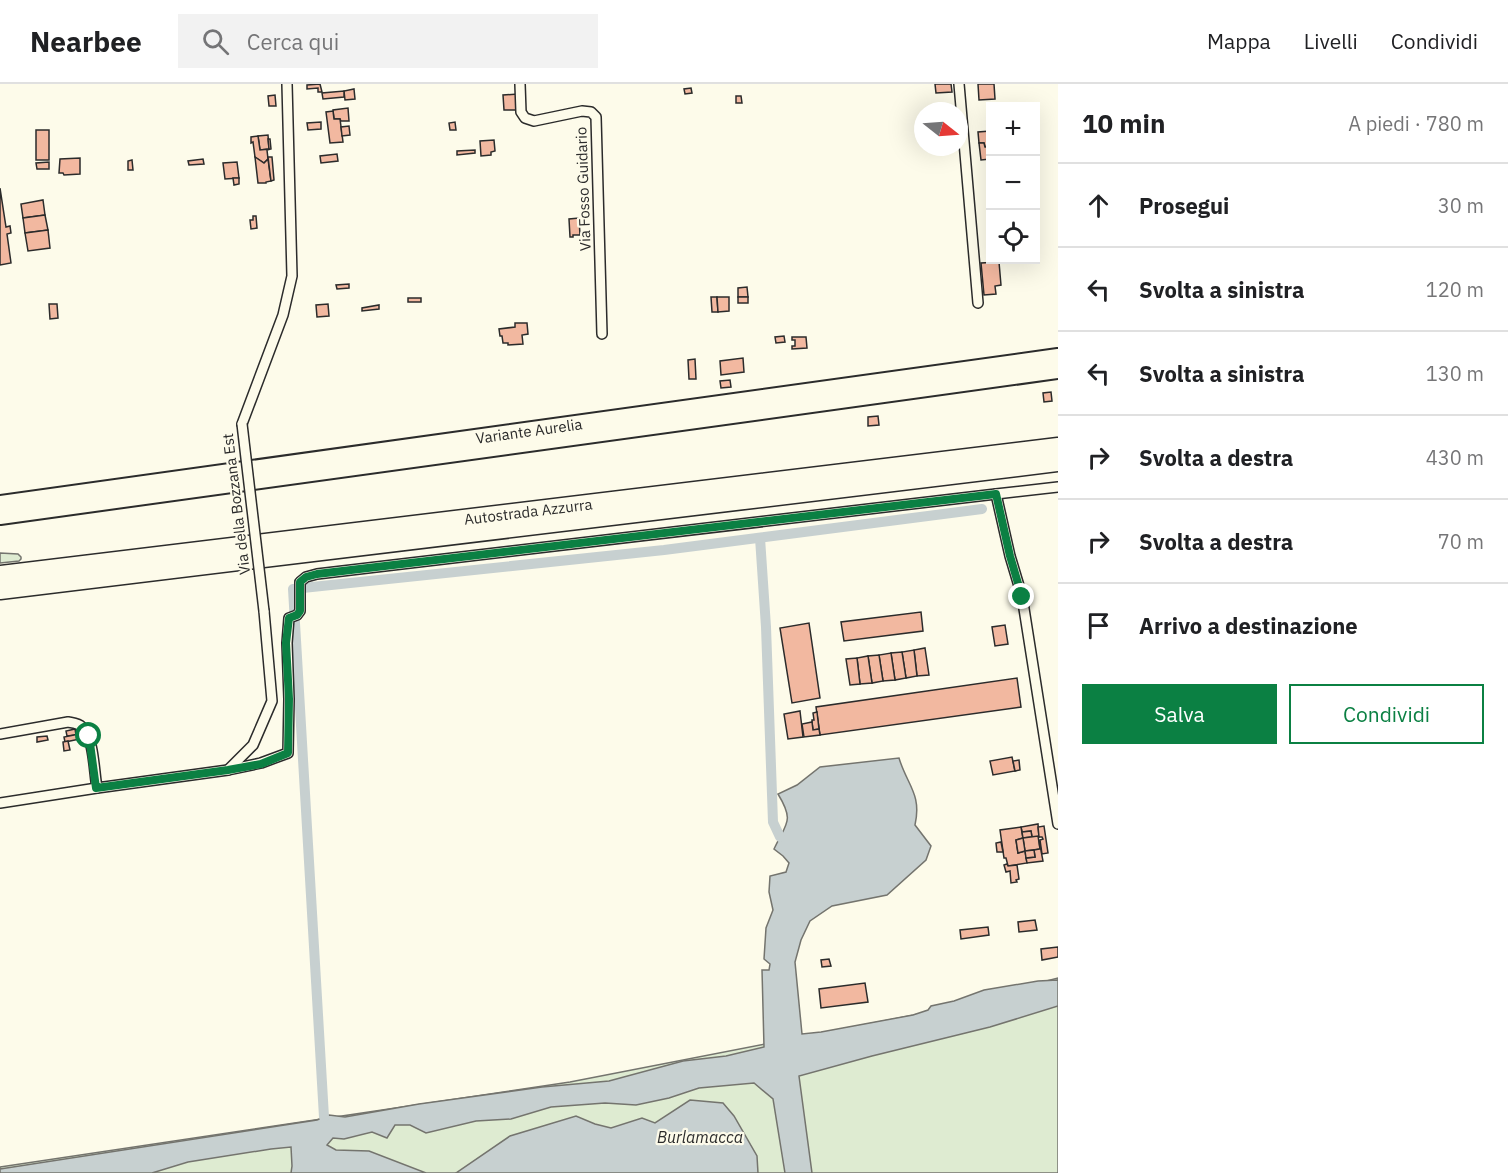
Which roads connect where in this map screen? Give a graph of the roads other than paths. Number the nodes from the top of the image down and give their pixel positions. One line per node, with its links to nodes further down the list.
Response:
1 (287, 84): 17 (street, Via della Bozzana Est, bridge)
2 (520, 84): 5 (street, Via Fosso Guidario)
3 (959, 84): 4 (street)
4 (978, 303)
5 (602, 334)
6 (1058, 357): 12 (highway, Variante Aurelia)
7 (1058, 370): 13 (highway, Variante Aurelia)
8 (1058, 447): 14 (highway, Autostrada Azzurra)
9 (1058, 462): 15 (highway, Autostrada Azzurra)
10 (1058, 487): 11 (street)
11 (996, 494): 17 (street); 20 (street)
12 (0, 504)
13 (0, 516)
14 (0, 575)
15 (0, 590)
16 (0, 734): 18 (street)
17 (228, 770): 18 (street)
18 (96, 788): 19 (street)
19 (0, 803)
20 (1058, 824)

